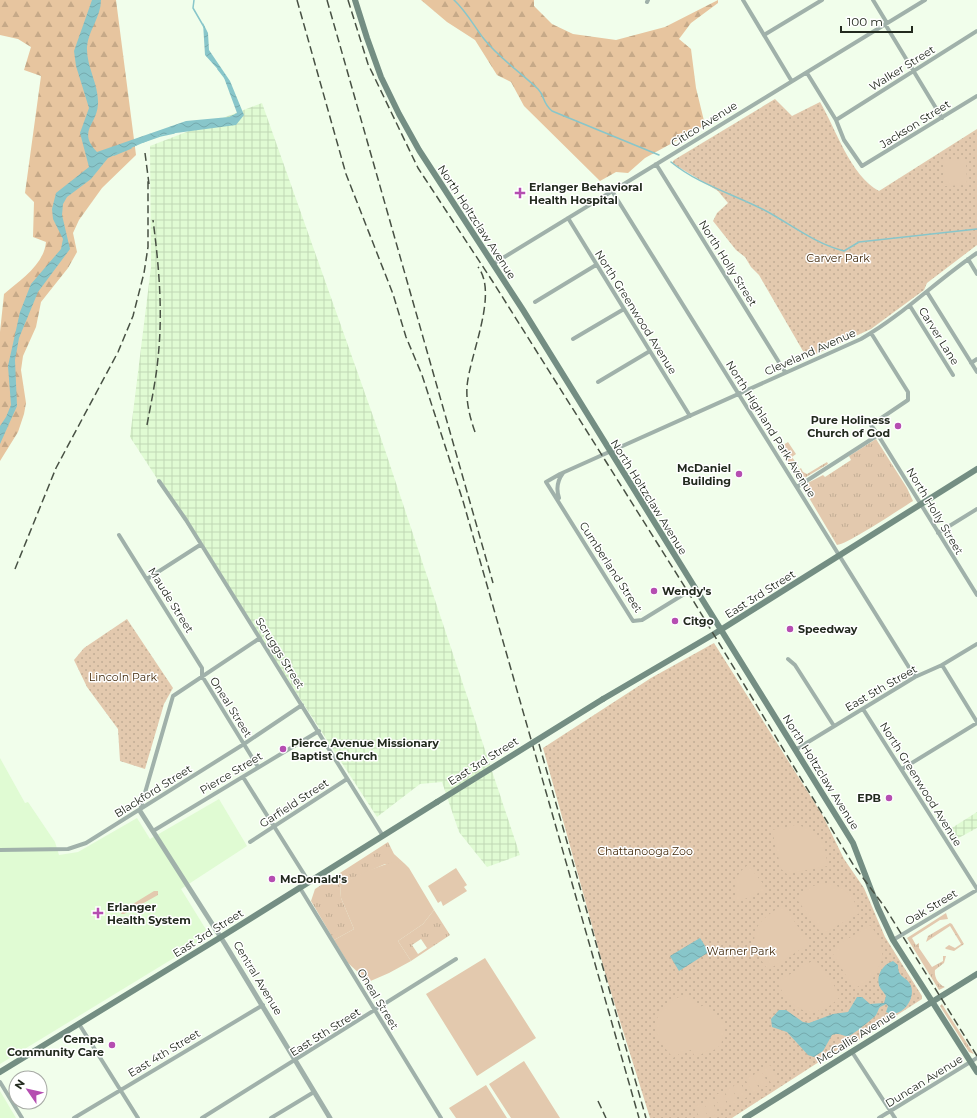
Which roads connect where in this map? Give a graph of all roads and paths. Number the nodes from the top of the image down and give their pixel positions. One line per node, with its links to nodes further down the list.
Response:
1 (355, 0): 20 (main road, North Holtzclaw Avenue)
2 (743, 0): 8 (street)
3 (822, 0): 8 (street)
4 (874, 0): 6 (street)
5 (925, 0): 6 (street, Citico Avenue)
6 (886, 23): 9 (street); 10 (street, Citico Avenue)
7 (977, 32): 9 (street, Walker Street)
8 (764, 35): 11 (street)
9 (913, 72): 13 (street); 14 (street, Walker Street)
10 (807, 73): 11 (street, Citico Avenue); 14 (street)
11 (791, 80): 15 (street, Citico Avenue)
12 (977, 96): 13 (street, Jackson Street)
13 (942, 118): 14 (street, Jackson Street)
14 (836, 120)
15 (656, 164): 16 (street, Citico Avenue); 32 (street, North Holly Street)
16 (612, 191): 17 (street, Citico Avenue); 36 (street, North Highland Park Avenue)
17 (568, 218): 20 (street, Citico Avenue); 21 (street, North Greenwood Avenue)
18 (977, 253): 19 (street, Cleveland Avenue)
19 (968, 259): 22 (street); 23 (street, Cleveland Avenue)
20 (493, 264): 39 (main road, North Holtzclaw Avenue)
21 (596, 265): 24 (street); 26 (street, North Greenwood Avenue)
22 (977, 274)
23 (927, 292): 25 (street, Cleveland Avenue); 31 (street)
24 (535, 302)
25 (910, 306): 27 (street, Cleveland Avenue); 34 (street, Carver Lane)
26 (624, 309): 28 (street); 29 (street, North Greenwood Avenue)
27 (871, 333): 32 (street, Cleveland Avenue); 38 (street)
28 (573, 339)
29 (650, 351): 35 (street); 37 (street, North Greenwood Avenue)
30 (977, 359): 31 (street)
31 (971, 363): 33 (street)
32 (786, 372): 36 (street, Cleveland Avenue)
33 (977, 372)
34 (953, 375)
35 (598, 382)
36 (739, 394): 37 (street, Cleveland Avenue); 44 (street, North Highland Park Avenue)
37 (690, 416): 39 (street, Cleveland Avenue)
38 (878, 435): 44 (street); 45 (street, North Holly Street)
39 (610, 452): 41 (street, Cleveland Avenue); 53 (main road, North Holtzclaw Avenue)
40 (977, 469): 45 (main road, East 3rd Street)
41 (564, 472): 43 (street, Cleveland Avenue); 46 (street, Cumberland Street)
42 (159, 481): 50 (street, Scruggs Street)
43 (546, 482): 46 (street, Cumberland Street)
44 (797, 487): 51 (street, North Highland Park Avenue)
45 (921, 504): 48 (street, North Holly Street); 51 (main road, East 3rd Street)
46 (562, 506): 53 (street, Cumberland Street)
47 (977, 509): 48 (street)
48 (938, 533): 54 (street, North Holly Street)
49 (118, 535): 52 (street, Maude Street)
50 (200, 545): 52 (street); 56 (street, Scruggs Street)
51 (840, 556): 55 (main road, East 3rd Street); 61 (street, North Highland Park Avenue)
52 (147, 579): 60 (street, Maude Street)
53 (694, 588): 55 (main road, North Holtzclaw Avenue)
54 (977, 595)
55 (721, 629): 68 (main road, North Holtzclaw Avenue); 76 (main road, East 3rd Street, bridge)
56 (260, 638): 60 (street); 62 (street, Scruggs Street)
57 (977, 644): 59 (street, East 5th Street)
58 (788, 659): 65 (street)
59 (942, 665): 61 (street, East 5th Street); 64 (street)
60 (202, 676): 67 (street, Oneal Street); 73 (street)
61 (915, 677): 63 (street, East 5th Street)
62 (302, 705): 66 (street, Scruggs Street); 67 (street, Blackford Street)
63 (863, 709): 65 (street, East 5th Street); 70 (street, North Greenwood Avenue)
64 (977, 723): 70 (street)
65 (834, 726): 68 (street, East 5th Street)
66 (319, 731): 69 (street, Pierce Street); 72 (street, Scruggs Street)
67 (244, 744): 69 (street, Oneal Street); 73 (street, Blackford Street)
68 (796, 750): 83 (main road, North Holtzclaw Avenue)
69 (258, 767): 71 (street, Pierce Street)
70 (902, 769): 81 (street, North Greenwood Avenue)
71 (243, 777): 74 (street); 75 (street, Pierce Street)
72 (347, 779): 74 (street, Garfield Street); 76 (street, Scruggs Street)
73 (140, 811): 75 (street, Central Avenue); 78 (street, Blackford Street)
74 (274, 826): 77 (street, Garfield Street); 79 (street)
75 (153, 831): 82 (street, Central Avenue)
76 (383, 836): 79 (main road, East 3rd Street)
77 (250, 842)
78 (0, 850)
79 (310, 882): 80 (main road, East 3rd Street)
80 (300, 888): 82 (main road, East 3rd Street); 88 (street, Oneal Street)
81 (977, 889): 83 (street, Oak Street)
82 (221, 937): 87 (street, Central Avenue); 89 (main road, East 3rd Street)
83 (893, 940): 86 (main road, North Holtzclaw Avenue)
84 (456, 959): 88 (street, East 5th Street)
85 (977, 974): 86 (main road, McCallie Avenue)
86 (932, 1002): 90 (main road, McCallie Avenue); 93 (main road, North Holtzclaw Avenue)
87 (263, 1005): 92 (street, Central Avenue); 97 (street, East 4th Street)
88 (374, 1011): 92 (street, East 5th Street); 106 (street, Oneal Street)
89 (79, 1024): 94 (main road, East 3rd Street); 97 (street)
90 (852, 1052): 99 (street); 107 (main road, McCallie Avenue)
91 (977, 1058): 93 (street, Duncan Avenue)
92 (295, 1061): 98 (street, Central Avenue); 103 (street, East 5th Street)
93 (971, 1062): 95 (main road, North Holtzclaw Avenue); 99 (street, Duncan Avenue)
94 (0, 1072)
95 (977, 1072)
96 (0, 1082): 100 (street)
97 (121, 1090): 101 (street, East 4th Street); 102 (street)
98 (314, 1092): 104 (street); 105 (street, Central Avenue)
99 (891, 1112): 108 (street, Duncan Avenue); 109 (street)
100 (22, 1118)
101 (74, 1118)
102 (138, 1118)
103 (202, 1118)
104 (271, 1118)
105 (330, 1118)
106 (441, 1118)
107 (745, 1118)
108 (879, 1118)
109 (895, 1118)

